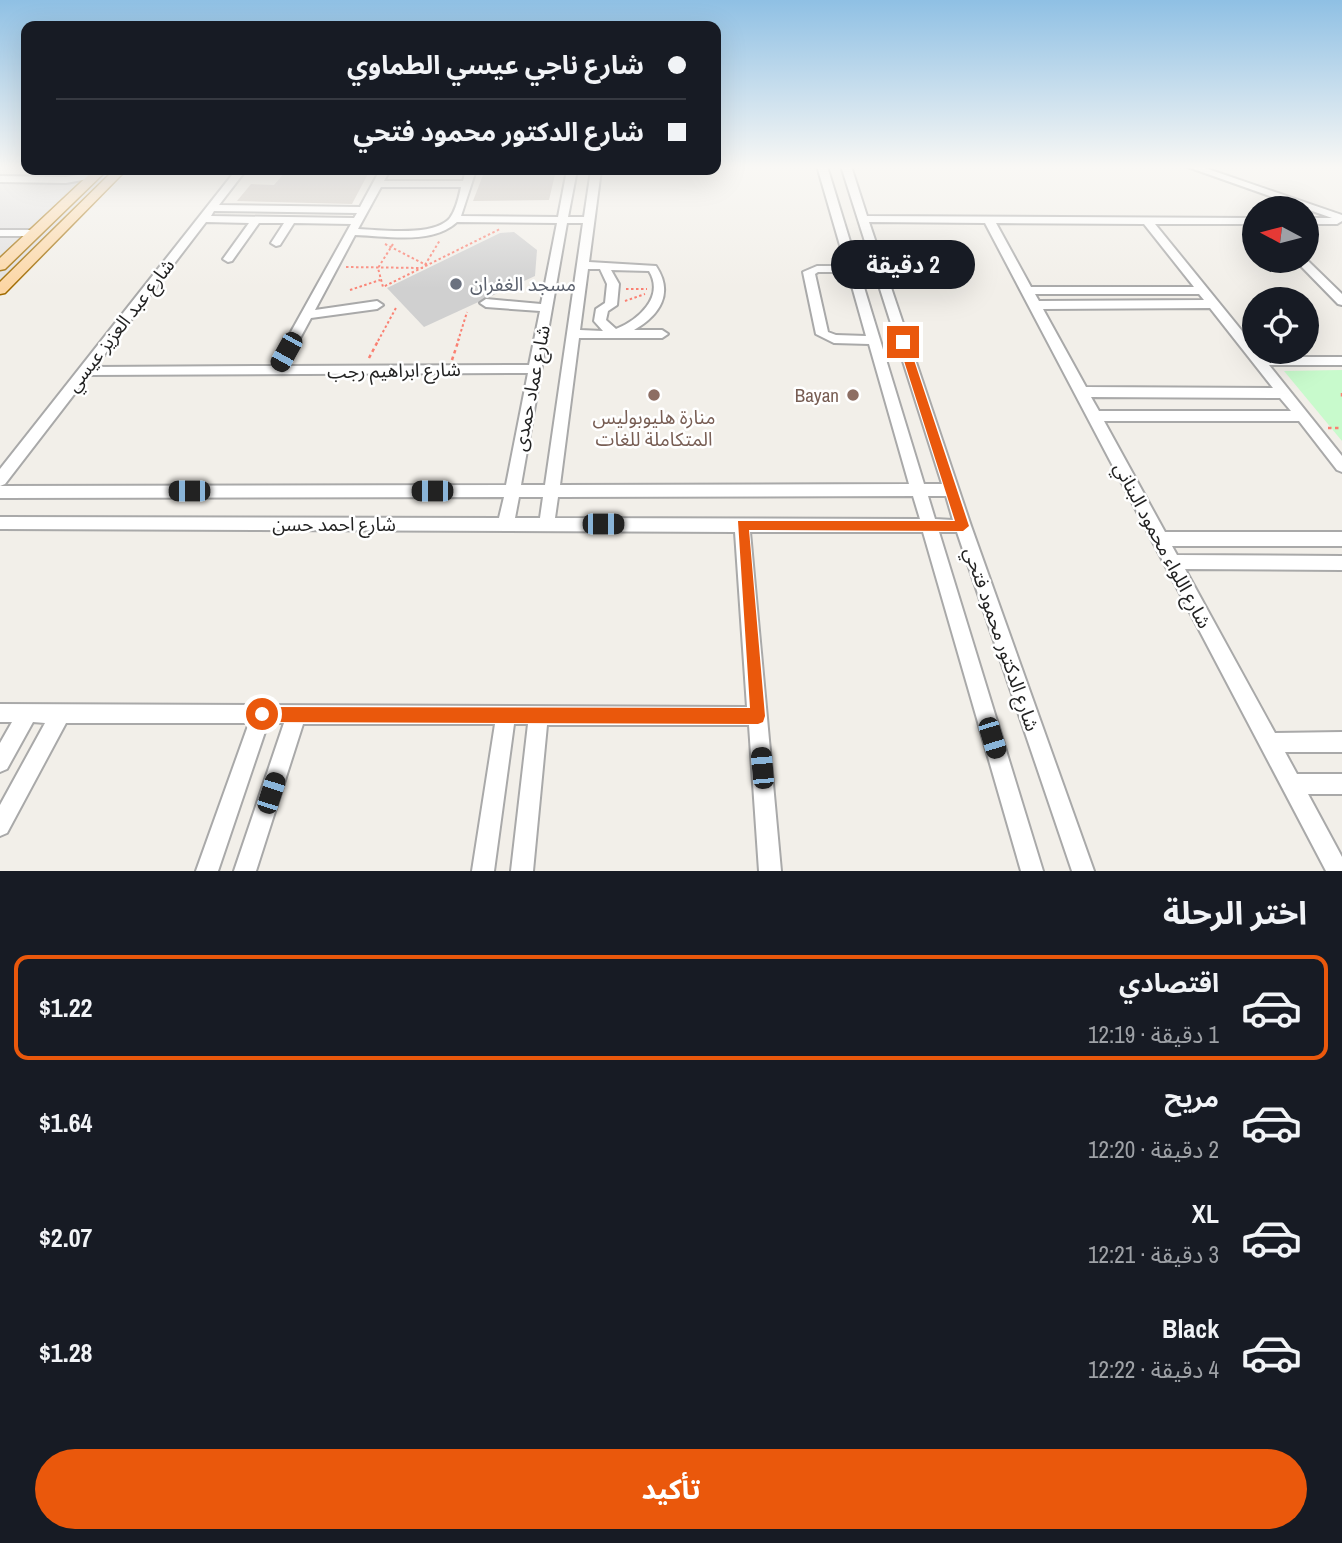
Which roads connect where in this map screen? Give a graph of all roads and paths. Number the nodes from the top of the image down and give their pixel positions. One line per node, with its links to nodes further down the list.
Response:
1 (63, 207): 29 (main road)
2 (83, 207): 46 (main road)
3 (367, 207): 11 (street)
4 (459, 207): 12 (street)
5 (565, 207): 13 (street, شارع عماد حمدى)
6 (591, 207): 14 (street, شارع عماد حمدى)
7 (834, 207): 41 (street, شارع الدكتور محمود فتحي)
8 (860, 207): 16 (street, شارع الدكتور محمود فتحي)
9 (1306, 207): 17 (street)
10 (211, 208): 11 (street); 15 (street, شارع عبد العزيز عيسي)
11 (365, 210): 24 (street)
12 (456, 215): 13 (street); 20 (street); 26 (street)
13 (564, 215): 14 (street); 20 (street); 56 (street, شارع عماد حمدى)
14 (590, 215): 35 (street, شارع عماد حمدى)
15 (202, 219): 18 (street); 70 (street, شارع عبد العزيز عيسي)
16 (864, 219): 21 (street); 80 (street, شارع الدكتور محمود فتحي)
17 (1342, 219): 23 (street)
18 (256, 220): 19 (street); 34 (street)
19 (291, 220): 24 (street); 32 (street)
20 (519, 220): 37 (path)
21 (989, 220): 22 (street); 49 (street, شارع اللواء محمود البناني)
22 (1147, 220): 25 (street); 48 (street)
23 (1320, 220)
24 (359, 221): 27 (street)
25 (1242, 221)
26 (443, 228): 27 (street); 37 (path)
27 (352, 232): 58 (street)
28 (0, 233): 29 (street)
29 (35, 233): 36 (main road)
30 (396, 239): 33 (path)
31 (382, 242): 33 (path)
32 (276, 243)
33 (391, 247): 37 (path); 40 (path)
34 (228, 259)
35 (583, 265): 38 (street); 59 (street, شارع عماد حمدى)
36 (0, 266)
37 (426, 266): 40 (path); 43 (path)
38 (605, 266): 44 (street); 45 (street)
39 (346, 267): 40 (path)
40 (378, 268): 43 (path)
41 (853, 270): 62 (street, شارع الدكتور محمود فتحي); 62 (street)
42 (1314, 273): 50 (street)
43 (380, 280): 47 (path)
44 (613, 289): 45 (path); 54 (street)
45 (661, 289): 54 (path); 60 (street)
46 (0, 290)
47 (350, 290)
48 (1202, 290): 49 (street); 52 (street)
49 (1031, 298): 52 (street); 72 (street, شارع اللواء محمود البناني)
50 (1340, 298)
51 (486, 303): 56 (street)
52 (1214, 304): 63 (street)
53 (377, 305): 58 (street)
54 (611, 305): 60 (street)
55 (397, 306): 68 (path)
56 (546, 308): 67 (street, شارع عماد حمدى)
57 (467, 312): 69 (path)
58 (307, 315): 71 (street)
59 (573, 334): 60 (street); 78 (street, شارع عماد حمدى)
60 (614, 334): 61 (street)
61 (662, 334)
62 (874, 340): 79 (street, شارع الدكتور محمود فتحي)
63 (1242, 340)
64 (1319, 361): 65 (street)
65 (1342, 361)
66 (1261, 364): 73 (street)
67 (535, 369): 69 (street, شارع ابراهيم رجب); 81 (street, شارع عماد حمدى)
68 (362, 370): 69 (street, شارع ابراهيم رجب); 71 (street, شارع ابراهيم رجب)
69 (449, 370)
70 (85, 371): 71 (street, شارع ابراهيم رجب); 77 (street, شارع عبد العزيز عيسي)
71 (276, 371)
72 (1081, 392): 73 (street); 74 (street, شارع اللواء محمود البناني)
73 (1284, 393): 75 (street)
74 (1094, 416): 75 (street); 89 (street, شارع اللواء محمود البناني)
75 (1302, 416): 76 (street)
76 (1342, 466)
77 (0, 480)
78 (552, 490): 79 (street, شارع احمد حسن); 81 (street, شارع احمد حسن); 85 (street, شارع عماد حمدى)
79 (918, 490): 80 (street, شارع احمد حسن); 87 (street, شارع الدكتور محمود فتحي)
80 (951, 490): 88 (street, شارع الدكتور محمود فتحي)
81 (513, 491): 82 (street, شارع احمد حسن); 84 (street, شارع عماد حمدى)
82 (0, 492)
83 (0, 523): 84 (street, شارع احمد حسن)
84 (506, 524): 85 (street, شارع احمد حسن)
85 (547, 524): 86 (street, شارع احمد حسن)
86 (742, 525): 87 (street, شارع احمد حسن); 100 (street)
87 (928, 526): 88 (street, شارع احمد حسن); 112 (street, شارع الدكتور محمود فتحي)
88 (963, 526): 113 (street, شارع الدكتور محمود فتحي)
89 (1160, 539): 90 (street); 91 (street, شارع اللواء محمود البناني)
90 (1342, 539)
91 (1172, 562): 92 (street); 102 (street, شارع اللواء محمود البناني)
92 (1342, 563)
93 (0, 713): 94 (street)
94 (28, 713): 95 (street); 103 (street)
95 (61, 713): 96 (street); 106 (street)
96 (262, 714): 97 (street); 107 (street)
97 (297, 714): 98 (street); 108 (street)
98 (506, 715): 99 (street); 109 (street)
99 (539, 715): 100 (street); 110 (street)
100 (758, 716): 111 (street)
101 (1342, 742): 102 (street)
102 (1269, 743): 104 (street, شارع اللواء محمود البناني)
103 (0, 762)
104 (1291, 784): 105 (street); 114 (street, شارع اللواء محمود البناني)
105 (1342, 784)
106 (0, 825)
107 (207, 871)
108 (246, 871)
109 (483, 871)
110 (522, 871)
111 (771, 871)
112 (1032, 871)
113 (1083, 871)
114 (1338, 871)

